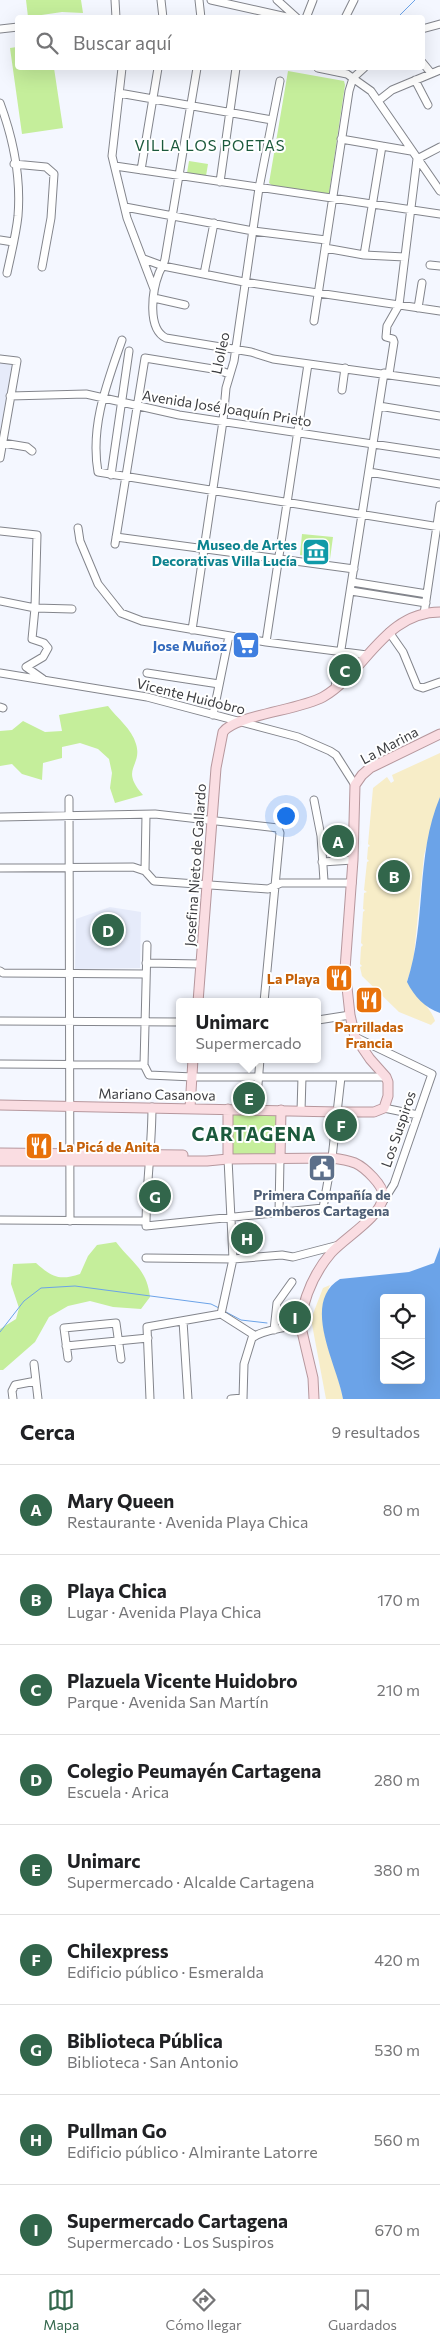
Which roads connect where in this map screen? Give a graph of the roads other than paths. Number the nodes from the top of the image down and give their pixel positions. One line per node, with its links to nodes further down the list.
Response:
1 (115, 0): 8 (street)
2 (161, 0): 9 (street)
3 (199, 0): 10 (street)
4 (211, 0): 11 (street)
5 (277, 0): 12 (street)
6 (313, 0): 13 (street)
7 (354, 0): 14 (street)
8 (116, 15)
9 (163, 15)
10 (200, 15)
11 (261, 15)
12 (294, 15)
13 (307, 15)
14 (346, 15)
15 (440, 24): 17 (street)
16 (15, 27): 18 (street)
17 (425, 28)
18 (0, 29)
19 (425, 66): 27 (street)
20 (122, 70): 31 (street)
21 (158, 70): 32 (street)
22 (197, 70): 35 (street)
23 (236, 70): 37 (street)
24 (335, 70): 28 (street)
25 (362, 70): 28 (street)
26 (440, 70): 27 (street)
27 (431, 73): 29 (street)
28 (354, 78): 33 (street); 39 (street)
29 (415, 80): 33 (street); 36 (street)
30 (280, 82): 38 (street, Llolleo)
31 (119, 93): 32 (street); 45 (street)
32 (153, 99): 35 (street); 46 (street)
33 (378, 101): 42 (street)
34 (0, 103): 44 (street)
35 (190, 105): 37 (street); 47 (street)
36 (428, 105)
37 (230, 112): 38 (street); 48 (street)
38 (272, 120): 49 (street, Llolleo)
39 (341, 139): 40 (street); 51 (street)
40 (382, 146): 42 (street); 52 (street)
41 (440, 147): 43 (street)
42 (411, 151): 43 (street)
43 (417, 159): 50 (street); 54 (street)
44 (14, 164): 60 (street); 68 (street)
45 (115, 166): 46 (street); 53 (street)
46 (141, 170): 47 (street)
47 (178, 176): 48 (street); 56 (street)
48 (220, 182): 49 (street)
49 (260, 188): 51 (street); 58 (street, Llolleo)
50 (440, 190)
51 (332, 198): 52 (street); 61 (street)
52 (372, 204): 54 (street); 62 (street)
53 (125, 207): 56 (street); 64 (street)
54 (410, 210): 55 (street); 63 (street)
55 (440, 214)
56 (172, 217): 57 (street); 67 (street)
57 (214, 223): 58 (street); 70 (street)
58 (253, 230): 61 (street); 71 (street, Llolleo)
59 (0, 240): 60 (street)
60 (13, 242): 69 (street)
61 (326, 244): 62 (street); 74 (street)
62 (364, 255): 63 (street)
63 (405, 257): 76 (street)
64 (144, 259): 67 (street); 73 (street)
65 (430, 264): 66 (street)
66 (440, 265)
67 (163, 266): 70 (street); 73 (street)
68 (42, 267)
69 (7, 273)
70 (204, 274): 71 (street)
71 (244, 282): 74 (street); 82 (street, Llolleo)
72 (422, 283): 78 (street)
73 (154, 289): 75 (street)
74 (318, 294): 76 (street); 80 (street)
75 (154, 298): 77 (street); 82 (street)
76 (399, 304): 78 (street); 88 (street)
77 (185, 305)
78 (418, 308): 79 (street)
79 (440, 311)
80 (314, 321)
81 (122, 340): 92 (street)
82 (236, 350): 85 (street); 87 (street, Llolleo)
83 (129, 351): 93 (street)
84 (0, 359): 91 (street)
85 (308, 364): 86 (street); 98 (street)
86 (345, 368): 88 (street); 90 (street)
87 (229, 374): 94 (street); 97 (street, Llolleo)
88 (387, 374): 89 (street); 95 (street)
89 (440, 382)
90 (342, 390)
91 (10, 396): 92 (street, Avenida José Joaquín Prieto); 99 (street)
92 (102, 397): 93 (street, Avenida José Joaquín Prieto); 105 (street)
93 (121, 401): 94 (street, Avenida José Joaquín Prieto); 105 (street)
94 (138, 406): 97 (street, Avenida José Joaquín Prieto); 106 (street)
95 (379, 406): 96 (street); 100 (street)
96 (440, 416)
97 (223, 421): 98 (street, Avenida José Joaquín Prieto); 108 (street, Llolleo)
98 (298, 432): 100 (street, Avenida José Joaquín Prieto); 109 (street)
99 (2, 441): 101 (street); 103 (street)
100 (374, 444): 102 (street, Avenida José Joaquín Prieto); 104 (street)
101 (32, 451)
102 (440, 454)
103 (0, 458)
104 (369, 472): 107 (street); 111 (street)
105 (111, 474): 106 (street)
106 (126, 477): 108 (street); 115 (street)
107 (440, 484)
108 (212, 490): 109 (street); 115 (street, Llolleo)
109 (288, 502): 111 (street); 116 (street)
110 (440, 505): 112 (street)
111 (363, 514): 112 (street); 117 (street)
112 (438, 526): 120 (street)
113 (78, 528): 127 (street)
114 (0, 531): 123 (street)
115 (203, 547): 116 (street); 127 (street, Llolleo)
116 (279, 558): 117 (street); 130 (street)
117 (354, 569): 118 (street)
118 (352, 582): 119 (street); 120 (street)
119 (351, 591): 122 (street); 131 (street)
120 (427, 594): 122 (street)
121 (0, 601): 123 (street)
122 (426, 603): 126 (street)
123 (35, 608): 124 (street); 135 (street)
124 (72, 609)
125 (440, 612): 126 (main road)
126 (424, 614): 128 (main road)
127 (192, 630): 129 (street)
128 (389, 632): 132 (main road); 136 (street)
129 (229, 636): 130 (street); 137 (street)
130 (266, 642): 131 (street)
131 (342, 652): 132 (street); 138 (street)
132 (367, 655): 138 (main road)
133 (147, 673): 137 (street)
134 (0, 674): 135 (street, Vicente Huidobro)
135 (44, 680): 139 (street, Vicente Huidobro)
136 (440, 682)
137 (219, 684): 139 (street)
138 (335, 688): 140 (main road)
139 (213, 715): 140 (street, Vicente Huidobro)
140 (242, 721): 142 (street, Vicente Huidobro); 148 (main road, Josefina Nieto de Gallardo)
141 (440, 734): 142 (main road, La Marina)
142 (355, 785): 149 (main road)
143 (69, 799): 146 (street)
144 (314, 800): 150 (street)
145 (146, 815): 146 (street); 148 (street); 153 (street)
146 (69, 816): 147 (street); 152 (street)
147 (0, 817)
148 (213, 820): 156 (main road, Josefina Nieto de Gallardo); 157 (street)
149 (353, 860): 150 (street); 155 (main road)
150 (322, 862): 154 (street)
151 (0, 868): 152 (street)
152 (69, 868): 153 (street); 162 (street)
153 (145, 871): 156 (street)
154 (324, 881): 155 (street); 157 (street)
155 (352, 882): 166 (main road)
156 (208, 884): 157 (street); 160 (main road, Josefina Nieto de Gallardo)
157 (275, 885): 165 (street)
158 (146, 945): 159 (street)
159 (146, 963): 160 (street); 163 (street)
160 (201, 964): 164 (main road, Josefina Nieto de Gallardo)
161 (0, 971): 162 (street)
162 (69, 972): 163 (street); 169 (street)
163 (145, 974): 170 (street)
164 (198, 998)
165 (264, 998)
166 (350, 1015): 167 (street); 172 (main road)
167 (321, 1020)
168 (0, 1021): 169 (street)
169 (69, 1021): 170 (street); 176 (street)
170 (144, 1022): 171 (street); 177 (street)
171 (176, 1022)
172 (355, 1037): 182 (main road); 193 (street, Los Suspiros)
173 (194, 1063): 178 (main road)
174 (260, 1063): 179 (street)
175 (0, 1064): 176 (street)
176 (69, 1064): 177 (street); 184 (street)
177 (144, 1065): 178 (street)
178 (192, 1077): 179 (street); 186 (main road)
179 (258, 1077): 180 (street); 189 (street)
180 (302, 1077): 181 (street); 191 (street)
181 (341, 1077): 182 (street); 192 (street)
182 (386, 1077): 187 (main road)
183 (0, 1105): 184 (main road, Mariano Casanova)
184 (69, 1106): 185 (main road, Mariano Casanova); 195 (street)
185 (152, 1107): 186 (main road, Mariano Casanova); 196 (street)
186 (190, 1108): 188 (main road, Mariano Casanova)
187 (384, 1108): 192 (main road, Mariano Casanova); 193 (street)
188 (228, 1109): 189 (main road, Mariano Casanova); 198 (main road)
189 (256, 1110): 190 (main road, Mariano Casanova)
190 (281, 1110): 191 (main road, Mariano Casanova); 199 (main road)
191 (301, 1111): 192 (main road, Mariano Casanova)
192 (338, 1112): 197 (street)
193 (418, 1115): 201 (street, Los Suspiros)
194 (0, 1153): 195 (main road)
195 (70, 1157): 196 (main road); 200 (main road); 205 (street)
196 (150, 1158): 198 (main road); 206 (street)
197 (332, 1158): 199 (main road); 201 (main road); 202 (street)
198 (228, 1159): 199 (main road); 203 (street)
199 (280, 1159): 202 (street)
200 (0, 1161)
201 (381, 1203): 207 (main road, Los Suspiros)
202 (279, 1212): 203 (street)
203 (232, 1218): 206 (street); 209 (street)
204 (0, 1220): 205 (street)
205 (70, 1220): 206 (street)
206 (146, 1224)
207 (339, 1245): 209 (street); 213 (main road, Los Suspiros)
208 (146, 1258): 209 (street)
209 (233, 1259): 211 (street)
210 (292, 1282): 214 (street)
211 (221, 1314): 212 (street); 215 (street)
212 (183, 1321): 216 (street); 226 (street)
213 (300, 1323): 214 (street); 229 (main road, Los Suspiros)
214 (274, 1330): 215 (street)
215 (254, 1336): 228 (street)
216 (148, 1338): 217 (street); 225 (street)
217 (119, 1341): 218 (street); 218 (street); 220 (street)
218 (66, 1346): 219 (street)
219 (68, 1358)
220 (121, 1359)
221 (34, 1364): 222 (street)
222 (36, 1381): 223 (street); 224 (street)
223 (13, 1399)
224 (38, 1399)
225 (150, 1399)
226 (188, 1399)
227 (231, 1399): 228 (street)
228 (243, 1399)
229 (314, 1399)

